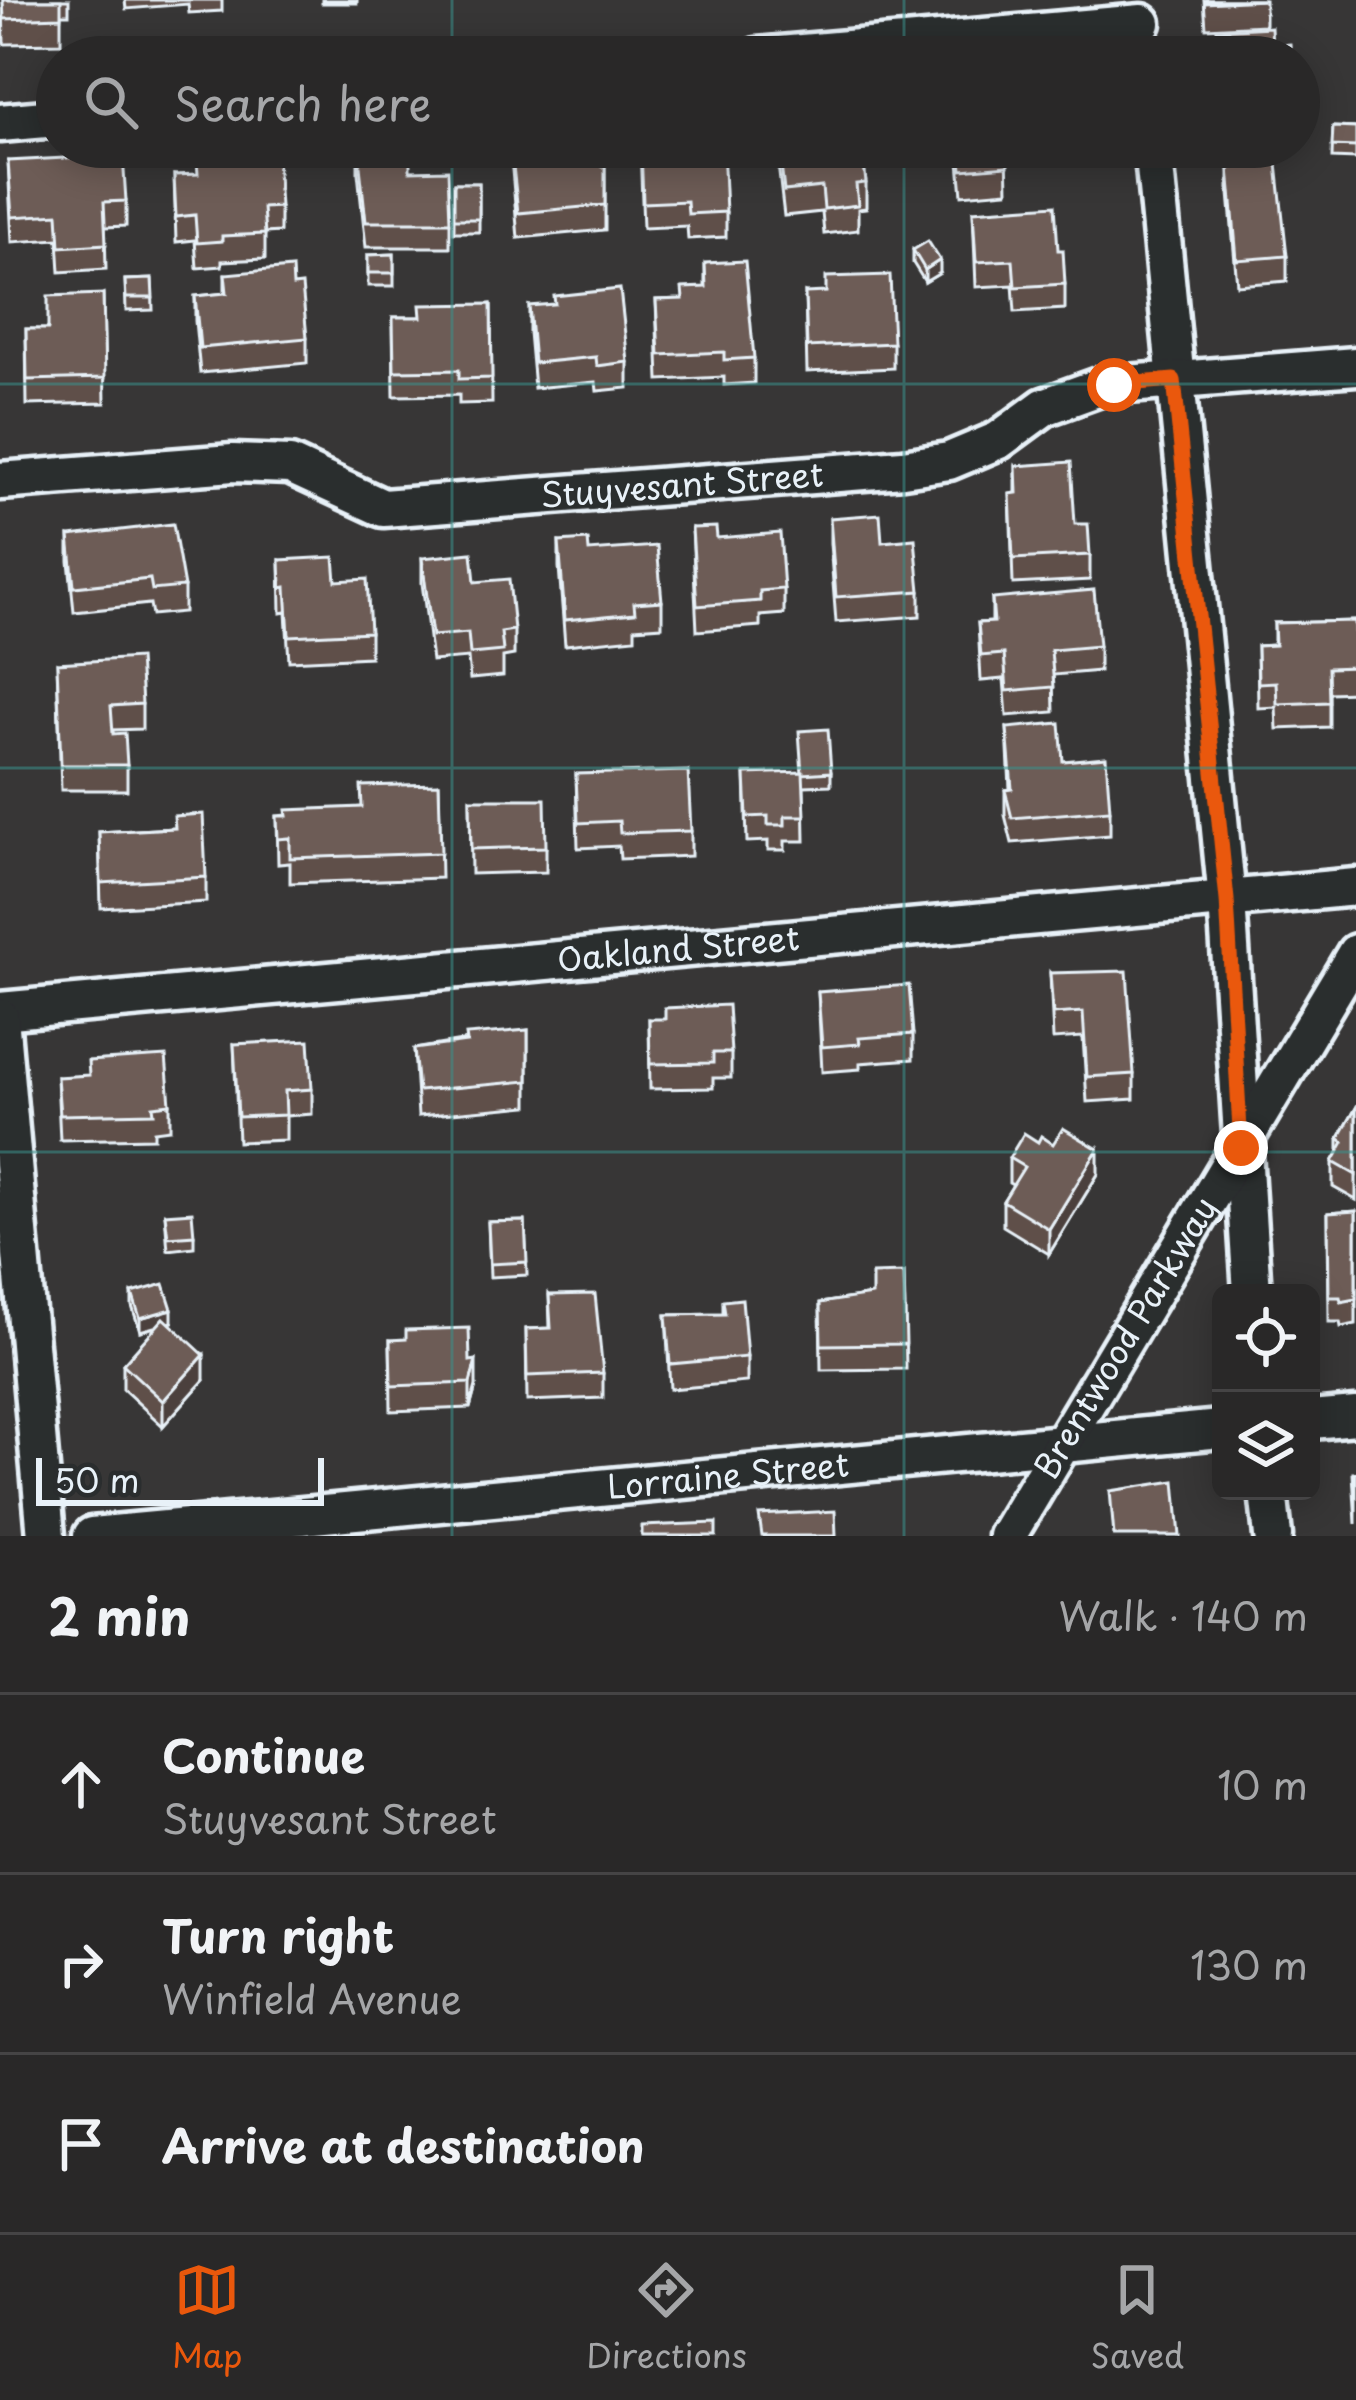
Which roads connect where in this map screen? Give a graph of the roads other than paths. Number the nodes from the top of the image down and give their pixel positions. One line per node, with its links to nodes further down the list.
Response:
1 (1143, 27): 2 (street)
2 (1027, 36)
3 (36, 120): 4 (street)
4 (0, 123)
5 (1156, 168): 7 (street)
6 (1356, 366): 7 (street, Stuyvesant Street)
7 (1174, 380): 8 (street, Stuyvesant Street); 10 (street)
8 (0, 482)
9 (1356, 887): 10 (street, Oakland Street)
10 (1227, 900): 12 (street, Oakland Street); 13 (street)
11 (1356, 953): 13 (street, Brentwood Parkway)
12 (0, 1014): 20 (street)
13 (1241, 1148): 14 (street); 18 (street, Brentwood Parkway)
14 (1251, 1284)
15 (1356, 1416): 16 (street)
16 (1320, 1419)
17 (1212, 1430): 18 (street, Lorraine Street)
18 (1064, 1446): 21 (street, Lorraine Street); 22 (street, Brentwood Parkway)
19 (1269, 1500): 23 (street)
20 (46, 1536)
21 (92, 1536)
22 (1006, 1536)
23 (1273, 1536)

